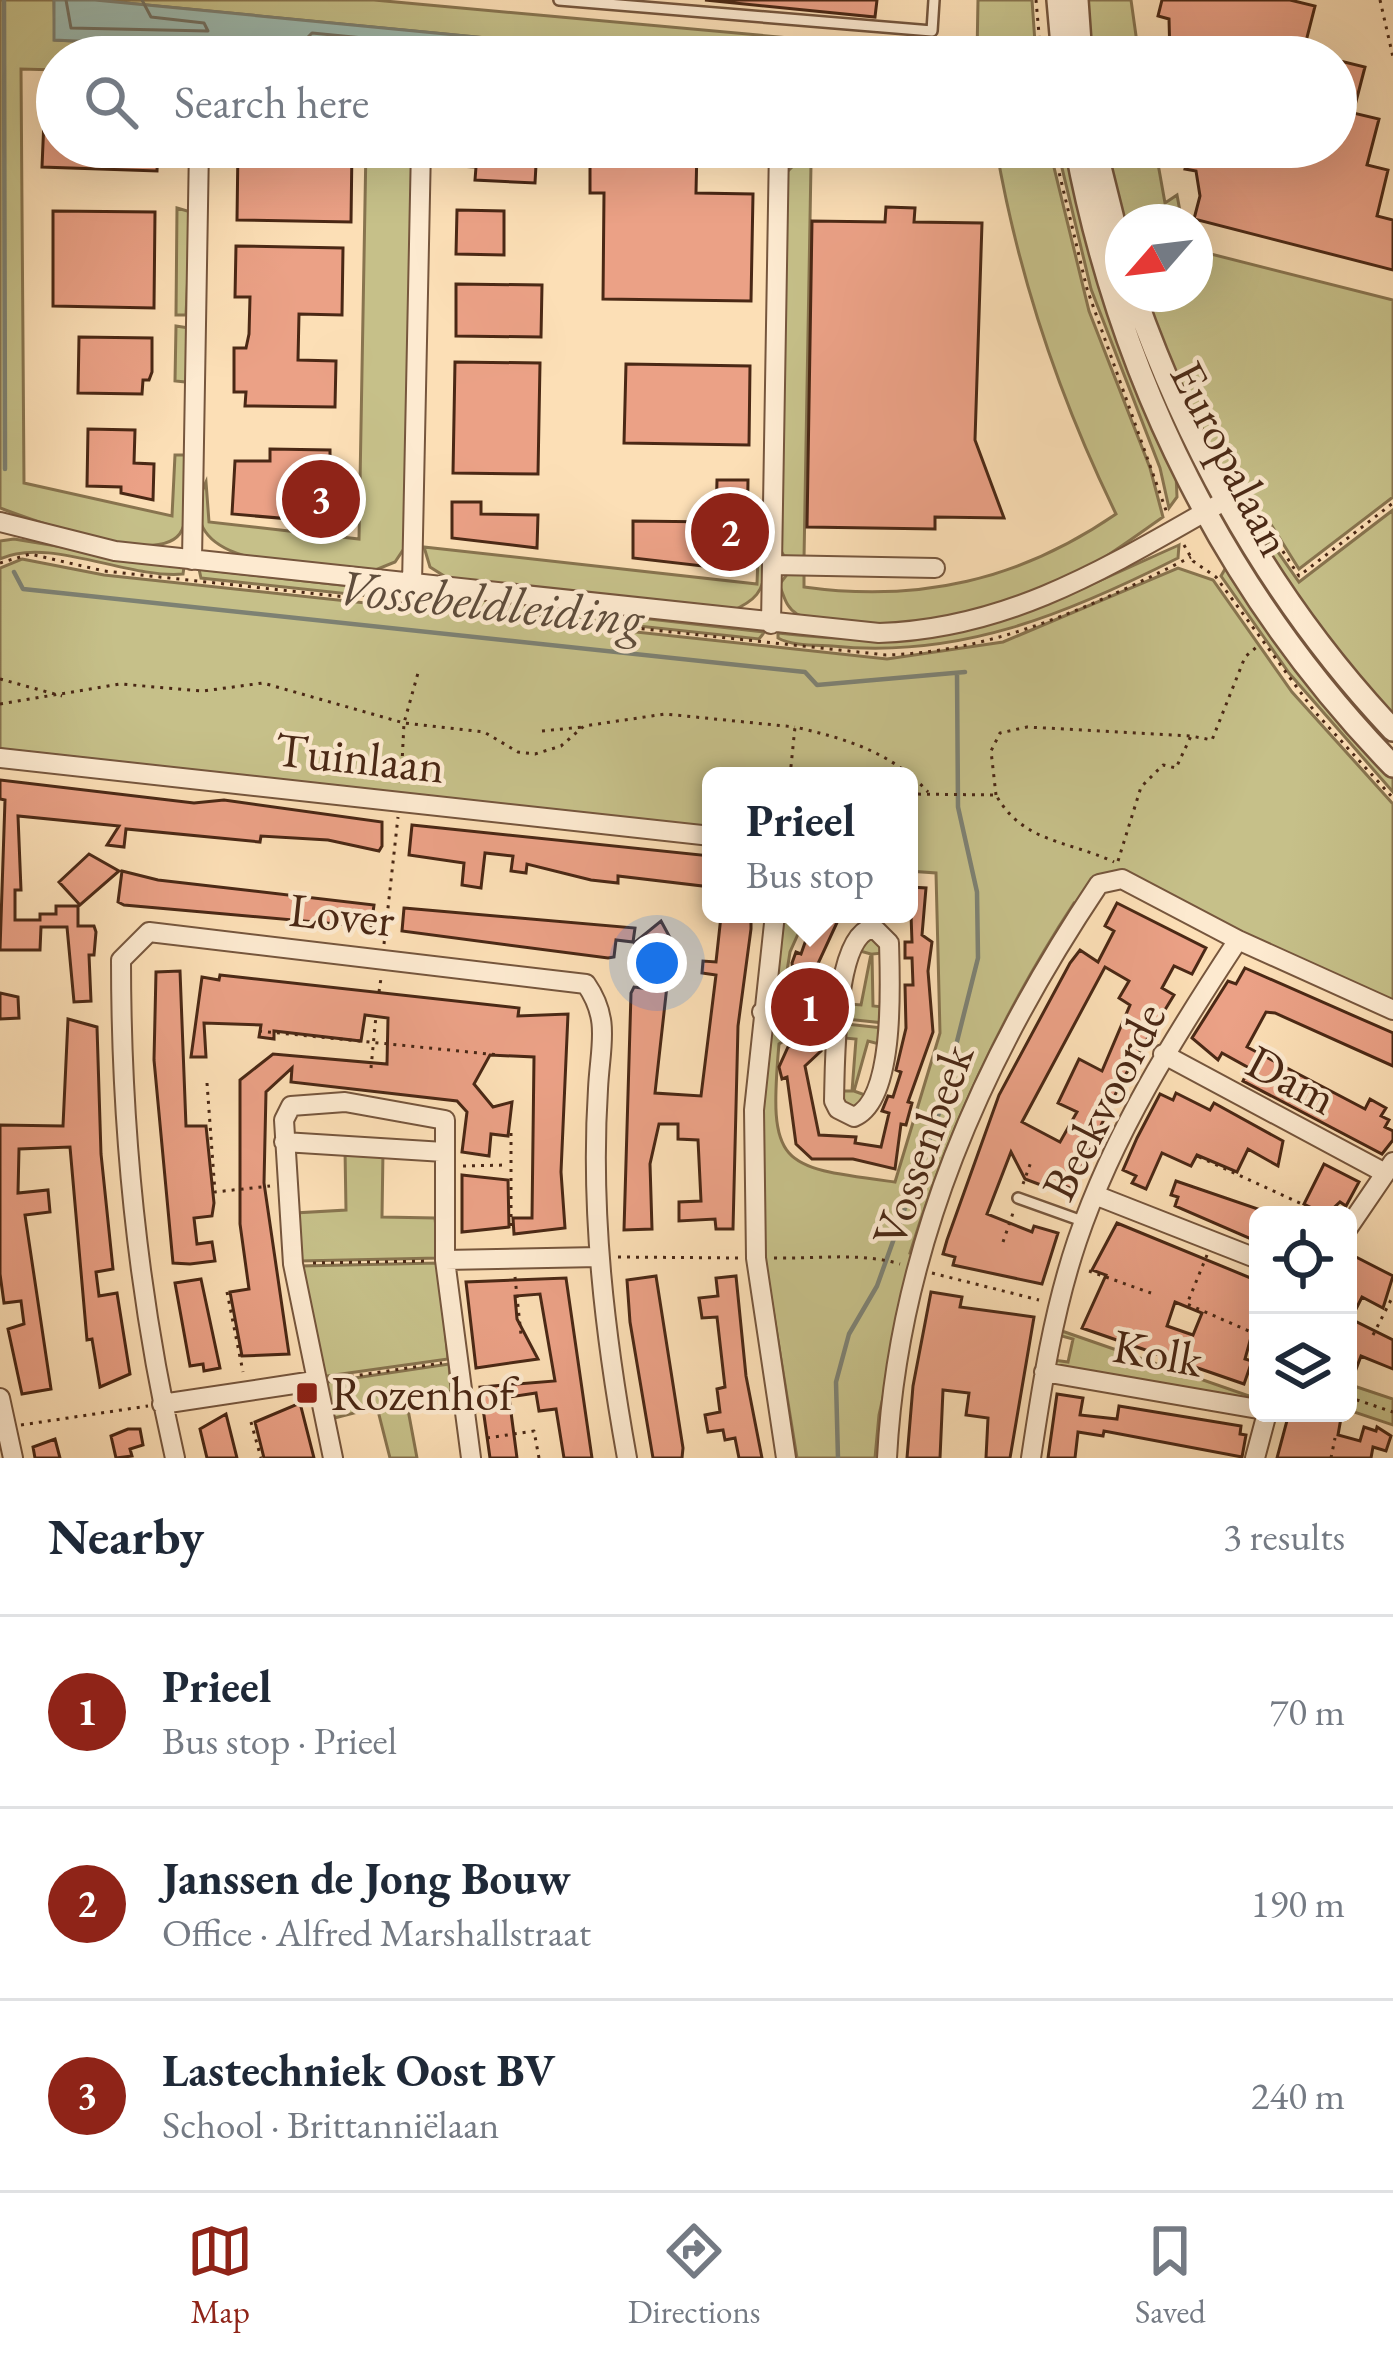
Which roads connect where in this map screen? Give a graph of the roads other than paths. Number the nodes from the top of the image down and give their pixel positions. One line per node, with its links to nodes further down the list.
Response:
1 (563, 0): 2 (lane)
2 (934, 0)
3 (1058, 0): 5 (street)
4 (1077, 0): 6 (street)
5 (1062, 36)
6 (1080, 36)
7 (199, 168): 17 (street)
8 (421, 168): 20 (street)
9 (779, 168): 18 (street)
10 (1082, 168): 15 (street, Europalaan)
11 (1100, 168): 12 (street)
12 (1109, 204)
13 (1141, 312): 14 (street, Europalaan)
14 (1226, 500): 15 (street); 22 (street, Europalaan)
15 (1204, 512): 21 (street); 24 (street, Europalaan)
16 (0, 522): 17 (street)
17 (192, 560): 20 (street)
18 (773, 565): 19 (street); 21 (street)
19 (934, 568)
20 (412, 584): 21 (street)
21 (771, 624)
22 (1393, 730)
23 (0, 758): 25 (street, Tuinlaan)
24 (1393, 766)
25 (702, 835)
26 (774, 923): 29 (street)
27 (1238, 940): 28 (street); 31 (street, Beekvoorde); 54 (street, Vossenbeek)
28 (1393, 1010)
29 (762, 1012): 30 (street); 53 (street)
30 (837, 1021): 30 (street)
31 (1163, 1054): 34 (street, Dam); 35 (street, Beekvoorde)
32 (284, 1142): 33 (street); 33 (street); 43 (street)
33 (443, 1159): 41 (street)
34 (1389, 1167): 37 (street)
35 (1095, 1195): 38 (street, Beekvoorde); 39 (street)
36 (1018, 1198): 38 (lane)
37 (1357, 1215)
38 (1085, 1222): 42 (street, Beekvoorde)
39 (1249, 1255)
40 (598, 1257): 41 (street); 45 (street, Lover); 52 (street, Lover)
41 (445, 1260): 48 (street)
42 (1044, 1372): 46 (street, Kolk); 55 (street, Beekvoorde)
43 (314, 1381): 45 (street); 51 (street)
44 (0, 1398): 49 (street)
45 (162, 1404): 50 (street, Lover)
46 (1249, 1407)
47 (1265, 1422): 56 (street)
48 (466, 1453)
49 (13, 1458)
50 (175, 1458)
51 (333, 1458)
52 (627, 1458)
53 (786, 1458)
54 (886, 1458)
55 (1031, 1458)
56 (1255, 1458)

